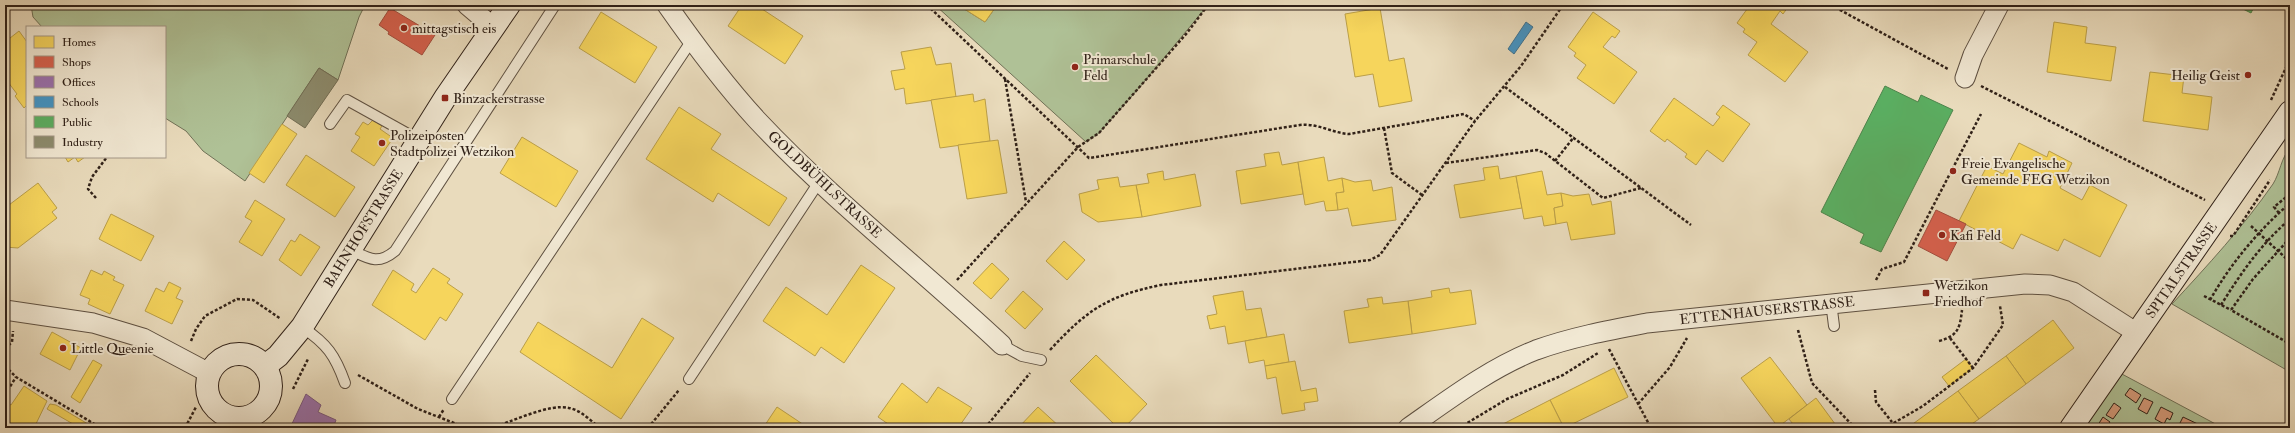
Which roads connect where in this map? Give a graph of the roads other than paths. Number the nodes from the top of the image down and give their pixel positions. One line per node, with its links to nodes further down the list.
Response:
1 (467, 5): 6 (street)
2 (509, 5): 6 (main road, BAHNHOFSTRASSE)
3 (555, 5): 13 (lane)
4 (667, 5): 7 (street, GOLDBÜHLSTRASSE)
5 (1999, 5): 8 (street)
6 (494, 27): 11 (main road, BAHNHOFSTRASSE)
7 (692, 40): 12 (street, GOLDBÜHLSTRASSE); 25 (lane)
8 (1965, 78)
9 (2290, 112): 18 (main road, SPITALSTRASSE)
10 (330, 124): 11 (lane)
11 (419, 140): 13 (main road, BAHNHOFSTRASSE)
12 (819, 182): 19 (street, GOLDBÜHLSTRASSE); 23 (lane)
13 (349, 249): 16 (main road, BAHNHOFSTRASSE)
14 (1831, 302): 17 (lane); 18 (street, ETTENHAUSERSTRASSE); 27 (street, ETTENHAUSERSTRASSE)
15 (5, 310): 22 (street)
16 (293, 324): 21 (main road, BAHNHOFSTRASSE); 24 (lane)
17 (1834, 326)
18 (2137, 333): 28 (main road, SPITALSTRASSE)
19 (1002, 345): 20 (lane)
20 (1041, 360)
21 (264, 366): 22 (main road); 26 (main road)
22 (209, 373): 26 (main road)
23 (689, 379)
24 (346, 383)
25 (452, 399)
26 (237, 423)
27 (1408, 428)
28 (2070, 428)

